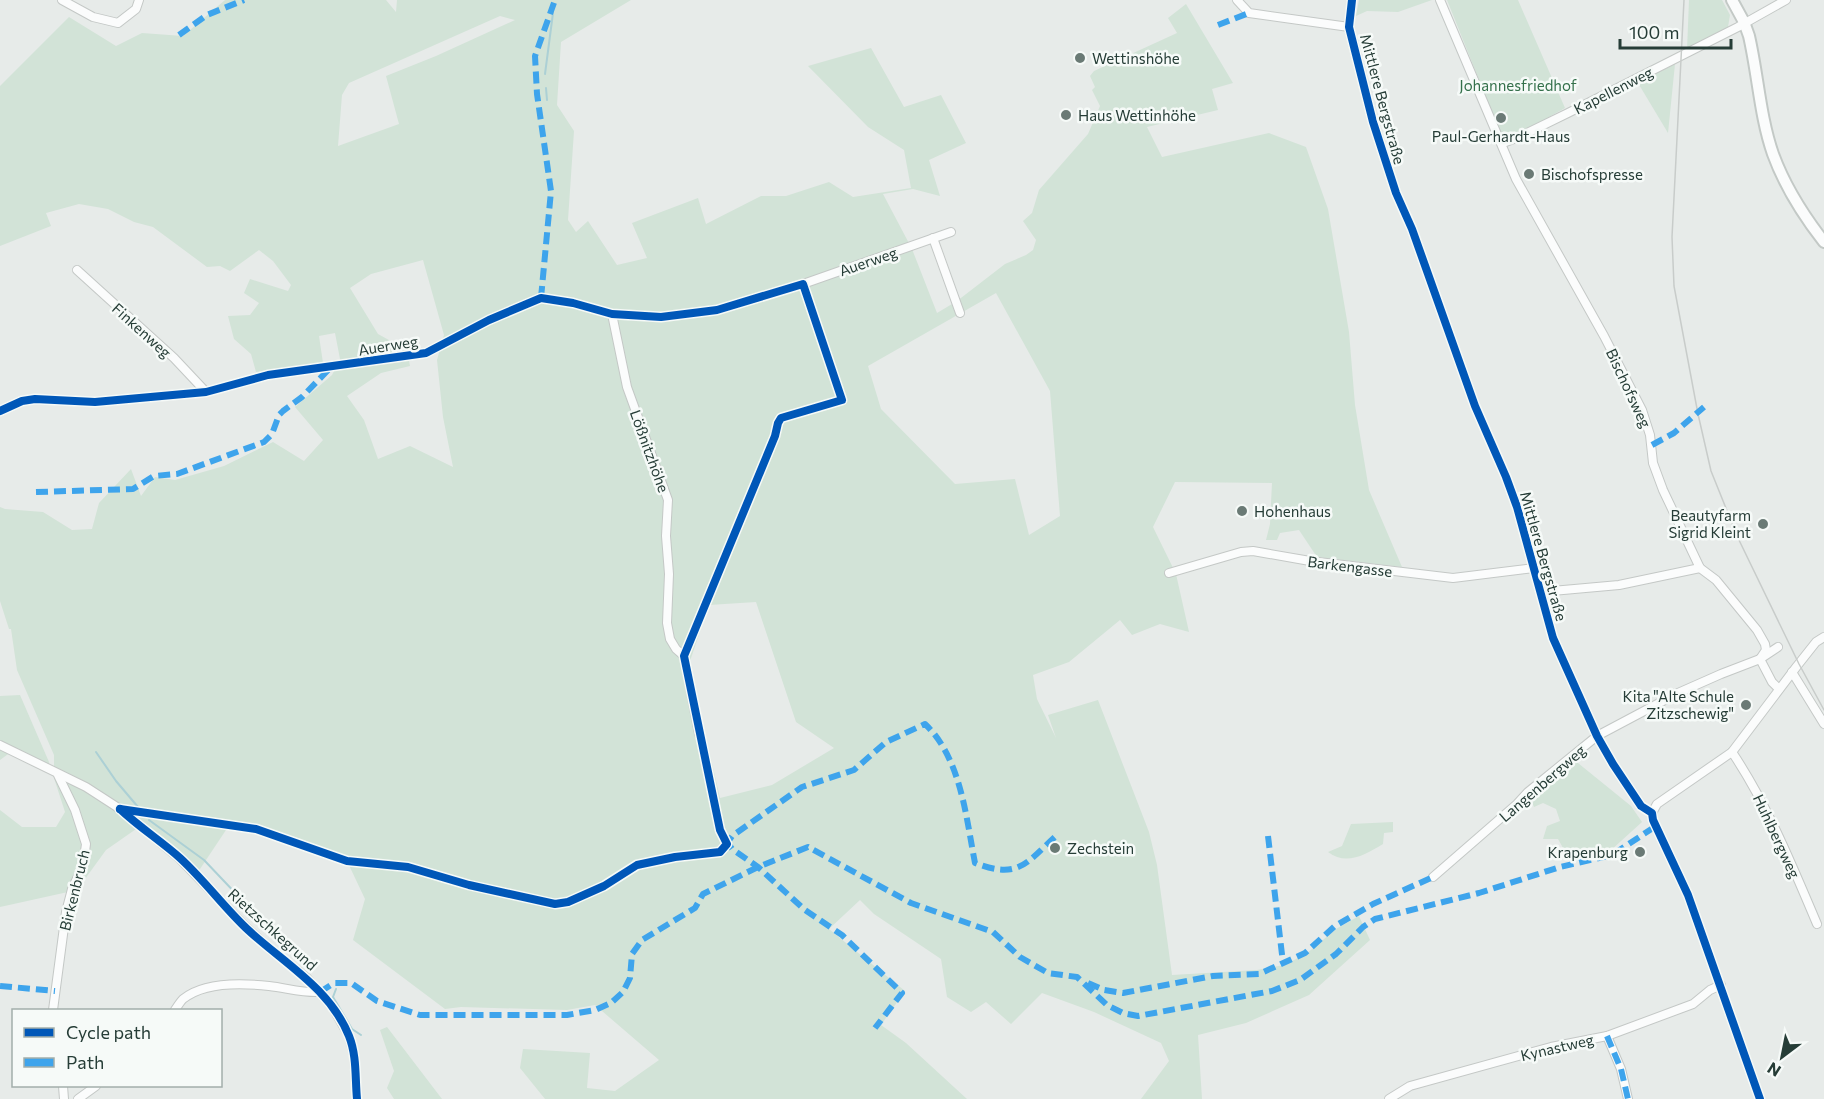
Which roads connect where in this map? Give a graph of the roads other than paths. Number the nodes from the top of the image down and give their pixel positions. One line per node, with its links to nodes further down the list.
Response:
1 (62, 0): 2 (street)
2 (139, 0)
3 (1237, 0): 9 (street)
4 (1352, 0): 9 (street, Mittlere Bergstraße)
5 (1440, 0): 10 (street, Bischofsweg)
6 (1732, 0): 8 (main road)
7 (1786, 0): 8 (street, Kapellenweg)
8 (1744, 22): 10 (street, Kapellenweg); 13 (main road)
9 (1349, 27): 19 (street, Mittlere Bergstraße)
10 (1503, 143): 20 (street, Bischofsweg)
11 (951, 232): 12 (street, Auerweg)
12 (933, 238): 15 (street); 16 (street, Auerweg)
13 (1824, 242)
14 (77, 270): 17 (street, Finkenweg)
15 (960, 313)
16 (612, 314): 17 (street, Auerweg); 29 (street, Lößnitzhöhe)
17 (206, 392): 18 (street, Auerweg)
18 (0, 411)
19 (1534, 568): 21 (street, Barkengasse); 22 (street, Mittlere Bergstraße)
20 (1700, 568): 22 (street); 25 (street, Bischofsweg)
21 (1169, 573)
22 (1540, 592): 30 (street, Mittlere Bergstraße)
23 (1824, 637): 26 (street)
24 (1778, 647): 25 (street)
25 (1760, 659): 27 (street, Bischofsweg); 30 (street, Langenbergweg)
26 (1792, 672): 27 (street); 28 (street)
27 (1779, 689): 32 (street)
28 (1824, 724)
29 (699, 734)
30 (1598, 736): 34 (street, Mittlere Bergstraße); 35 (street, Langenbergweg)
31 (0, 745): 33 (street, Rietzschkegrund)
32 (1732, 752): 34 (street); 36 (street, Huhlbergweg)
33 (58, 775): 38 (street, Rietzschkegrund); 39 (street, Birkenbruch)
34 (1652, 813): 37 (street, Mittlere Bergstraße)
35 (1433, 877)
36 (1817, 924)
37 (1721, 986): 41 (street, Kynastweg); 47 (street, Mittlere Bergstraße)
38 (320, 992): 40 (street); 44 (street, Rietzschkegrund)
39 (53, 1009)
40 (176, 1009)
41 (1607, 1036): 45 (street, Kynastweg); 46 (street)
42 (95, 1087): 43 (street)
43 (78, 1099)
44 (357, 1099)
45 (1389, 1099)
46 (1628, 1099)
47 (1760, 1099)

